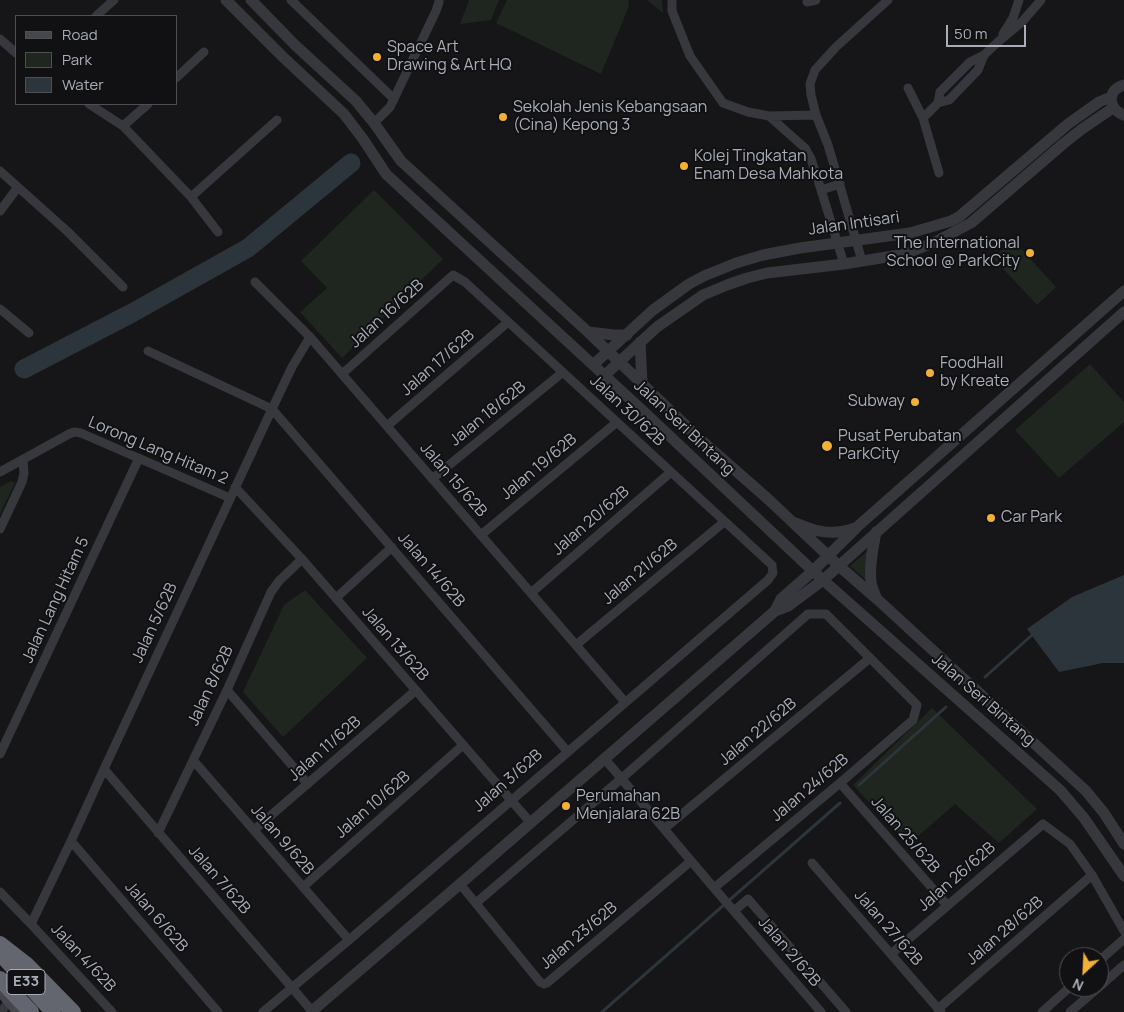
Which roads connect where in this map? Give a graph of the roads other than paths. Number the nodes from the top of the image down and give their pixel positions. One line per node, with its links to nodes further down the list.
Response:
1 (114, 0): 10 (street)
2 (226, 0): 29 (street, Jalan Seri Bintang)
3 (251, 0): 27 (street, Jalan Seri Bintang)
4 (291, 0): 18 (street)
5 (439, 0): 18 (street)
6 (672, 0): 24 (street)
7 (888, 0): 22 (street)
8 (1019, 0): 12 (street)
9 (1041, 0): 12 (street)
10 (97, 15)
11 (0, 39): 13 (street)
12 (999, 41): 25 (street)
13 (15, 52)
14 (204, 52): 15 (street)
15 (178, 76)
16 (1124, 85): 19 (street)
17 (908, 88): 25 (street)
18 (394, 99): 27 (street)
19 (1112, 102): 23 (street); 38 (street, Jalan Intisari); 40 (street)
20 (91, 105): 28 (street)
21 (147, 105): 28 (street)
22 (816, 115): 24 (street); 32 (street)
23 (1124, 115)
24 (769, 116): 34 (street)
25 (923, 118): 31 (street)
26 (277, 120): 35 (street)
27 (374, 123): 29 (street); 49 (street, Jalan Seri Bintang)
28 (123, 126): 35 (street)
29 (376, 159): 59 (street, Jalan Seri Bintang)
30 (0, 171): 33 (street)
31 (939, 173)
32 (840, 184): 34 (street); 38 (street)
33 (18, 187): 36 (street); 44 (street)
34 (821, 190): 39 (street)
35 (191, 197): 37 (street)
36 (0, 211)
37 (218, 232)
38 (856, 240): 39 (street, Jalan Intisari); 40 (street)
39 (837, 243): 41 (street); 51 (street, Jalan Intisari)
40 (862, 261): 41 (street)
41 (844, 264): 54 (street)
42 (453, 276): 48 (street, Jalan 30/62B); 61 (street, Jalan 16/62B)
43 (255, 282): 52 (street, Jalan 15/62B)
44 (123, 287)
45 (1124, 290): 53 (street)
46 (0, 309): 50 (street)
47 (1124, 312): 55 (street)
48 (508, 322): 60 (street, Jalan 30/62B); 66 (street, Jalan 17/62B)
49 (588, 332): 51 (street); 57 (street, Jalan Seri Bintang)
50 (29, 333)
51 (627, 334): 57 (street, Jalan Intisari)
52 (310, 338): 61 (street, Jalan 15/62B); 64 (street, Jalan 5/62B)
53 (1071, 338): 55 (street); 76 (street)
54 (640, 342): 58 (street); 63 (street)
55 (1083, 349): 78 (street)
56 (148, 351): 64 (street)
57 (607, 351): 58 (street, Jalan Seri Bintang); 59 (street, Jalan Intisari)
58 (618, 362): 62 (street); 63 (street, Jalan Seri Bintang)
59 (593, 365): 62 (street, Jalan Seri Bintang)
60 (563, 372): 65 (street, Jalan 30/62B); 71 (street, Jalan 18/62B)
61 (342, 374): 66 (street, Jalan 15/62B)
62 (604, 376): 84 (street, Jalan Seri Bintang)
63 (642, 383): 74 (street, Jalan Seri Bintang)
64 (272, 409): 72 (street, Jalan 5/62B); 80 (street, Jalan 14/62B)
65 (617, 422): 70 (street, Jalan 30/62B); 79 (street, Jalan 19/62B)
66 (387, 426): 71 (street, Jalan 15/62B)
67 (138, 458): 68 (street, Lorong Lang Hitam 2); 73 (street, Lorong Lang Hitam 2); 97 (street, Jalan Lang Hitam 5)
68 (23, 459): 69 (street); 77 (street)
69 (0, 472)
70 (671, 472): 75 (street, Jalan 30/62B); 87 (street, Jalan 20/62B)
71 (432, 479): 79 (street, Jalan 15/62B)
72 (235, 487): 73 (street, Jalan 5/62B); 82 (street, Jalan 13/62B)
73 (230, 498): 101 (street, Jalan 5/62B)
74 (790, 520): 76 (street); 81 (street, Jalan Seri Bintang)
75 (724, 522): 85 (street, Jalan 30/62B); 91 (street, Jalan 21/62B)
76 (857, 527): 81 (street)
77 (0, 529)
78 (876, 532): 83 (street); 89 (street)
79 (481, 535): 87 (street, Jalan 15/62B)
80 (392, 547): 88 (street); 98 (street, Jalan 14/62B)
81 (828, 556): 83 (street, Jalan Seri Bintang); 84 (street)
82 (302, 560): 88 (street, Jalan 13/62B); 93 (street, Jalan 8/62B)
83 (839, 566): 86 (street); 89 (street, Jalan Seri Bintang)
84 (813, 571): 86 (street, Jalan Seri Bintang); 90 (street)
85 (773, 573): 95 (street, Jalan 3/62B)
86 (823, 580): 90 (street); 115 (street, Jalan Seri Bintang)
87 (531, 593): 91 (street, Jalan 15/62B)
88 (336, 598): 94 (street, Jalan 13/62B)
89 (877, 599): 111 (street, Jalan Seri Bintang)
90 (775, 611): 99 (street)
91 (576, 645): 95 (street, Jalan 15/62B)
92 (870, 658): 102 (street); 103 (street, Jalan 24/62B); 107 (street, Jalan 22/62B)
93 (227, 690): 100 (street, Jalan 8/62B); 104 (street)
94 (415, 691): 96 (street, Jalan 13/62B); 104 (street, Jalan 11/62B)
95 (625, 702): 98 (street, Jalan 3/62B)
96 (463, 745): 105 (street, Jalan 13/62B); 117 (street, Jalan 10/62B)
97 (1, 751)
98 (568, 751): 105 (street, Jalan 3/62B)
99 (604, 758): 102 (street, Jalan 2/62B); 106 (street)
100 (193, 760): 108 (street, Jalan 9/62B); 109 (street, Jalan 8/62B)
101 (104, 769): 109 (street, Jalan 7/62B); 110 (street, Jalan 5/62B)
102 (622, 778): 107 (street, Jalan 2/62B); 120 (street)
103 (840, 783): 118 (street, Jalan 24/62B); 121 (street, Jalan 25/62B)
104 (308, 784): 108 (street, Jalan 11/62B)
105 (511, 800): 106 (street, Jalan 13/62B); 126 (street, Jalan 3/62B)
106 (530, 822): 116 (street)
107 (664, 829): 112 (street, Jalan 2/62B)
108 (254, 830): 117 (street, Jalan 9/62B)
109 (158, 833): 133 (street, Jalan 7/62B)
110 (71, 841): 123 (street, Jalan 5/62B); 147 (street, Jalan 6/62B)
111 (1124, 844)
112 (691, 861): 118 (street, Jalan 2/62B); 120 (street, Jalan 23/62B)
113 (812, 863): 130 (street, Jalan 27/62B)
114 (1092, 875): 121 (street, Jalan 26/62B); 124 (street); 138 (street, Jalan 28/62B)
115 (1124, 876)
116 (460, 884): 120 (street); 137 (street)
117 (303, 887): 126 (street, Jalan 9/62B)
118 (714, 888): 122 (street, Jalan 2/62B)
119 (0, 892): 123 (street, Jalan 4/62B)
120 (476, 903)
121 (947, 906): 130 (street, Jalan 26/62B)
122 (734, 911): 149 (street, Jalan 2/62B); 150 (street)
123 (31, 924): 146 (street, Jalan 4/62B)
124 (1124, 931)
125 (1124, 939): 128 (street)
126 (349, 940): 133 (street, Jalan 3/62B)
127 (0, 944): 144 (main road); 145 (highway, bridge)
128 (1109, 952)
129 (0, 953): 143 (highway, E33)
130 (891, 954): 138 (street, Jalan 27/62B)
131 (1124, 965): 132 (street)
132 (1109, 978)
133 (292, 988): 137 (street, Jalan 7/62B); 148 (street, Jalan 3/62B)
134 (4, 989): 139 (street); 140 (main road); 141 (highway); 142 (highway, E33)
135 (1059, 997): 151 (street)
136 (1087, 997): 152 (street)
137 (311, 1011)
138 (940, 1011)
139 (1, 1012)
140 (20, 1012)
141 (26, 1012)
142 (30, 1012)
143 (53, 1012)
144 (62, 1012)
145 (73, 1012)
146 (112, 1012)
147 (218, 1012)
148 (263, 1012)
149 (821, 1012)
150 (846, 1012)
151 (1042, 1012)
152 (1070, 1012)

